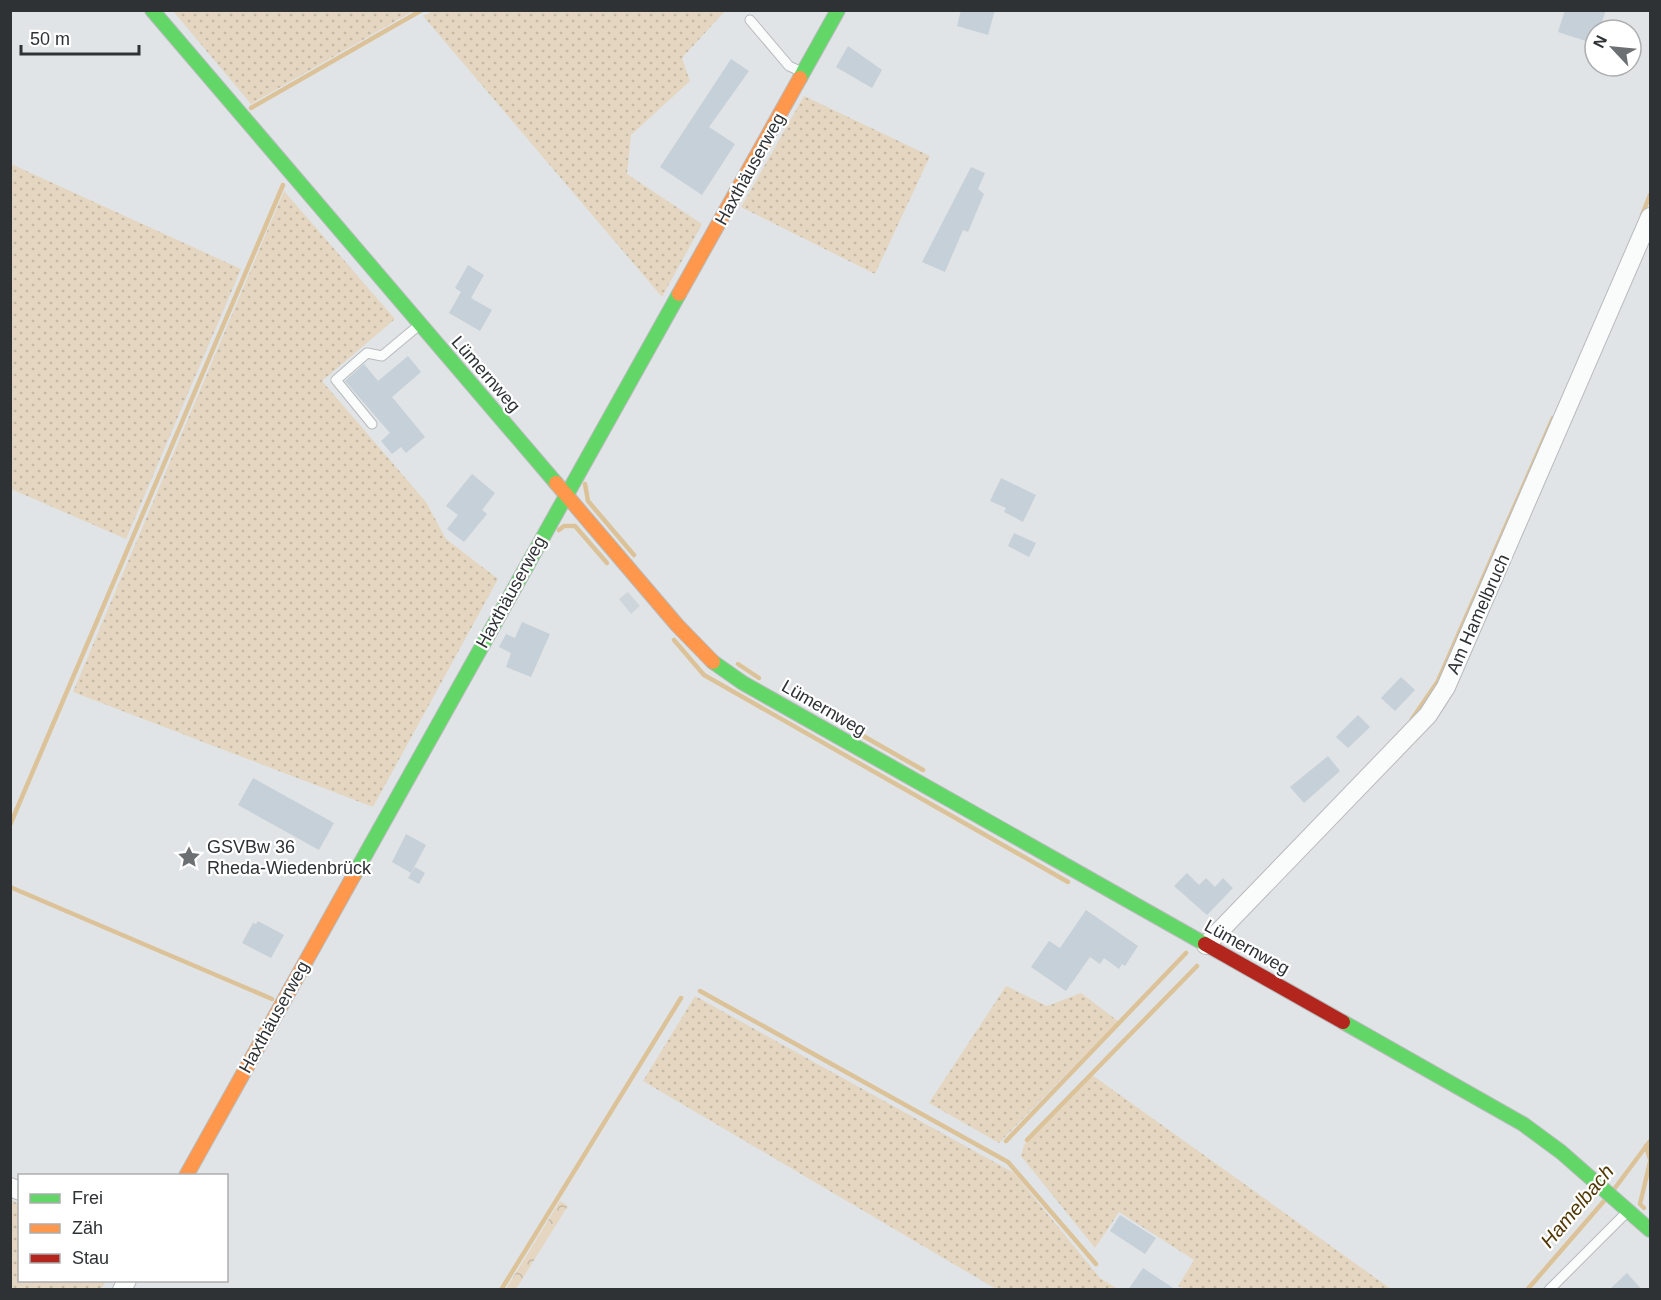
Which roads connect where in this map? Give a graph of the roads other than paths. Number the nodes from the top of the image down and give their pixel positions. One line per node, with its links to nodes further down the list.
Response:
1 (152, 10): 6 (street, Lümernweg)
2 (838, 10): 4 (street, Haxthäuserweg)
3 (750, 20): 4 (lane)
4 (804, 73): 8 (street, Haxthäuserweg)
5 (1650, 217): 9 (street, Am Hamelbruch)
6 (420, 325): 7 (lane); 8 (street, Lümernweg)
7 (372, 424)
8 (566, 494): 9 (street, Lümernweg); 10 (street, Haxthäuserweg)
9 (1206, 945): 11 (street, Lümernweg)
10 (187, 1174)
11 (1629, 1210): 12 (street, Lümernweg); 13 (lane)
12 (1650, 1230)
13 (1549, 1290)

